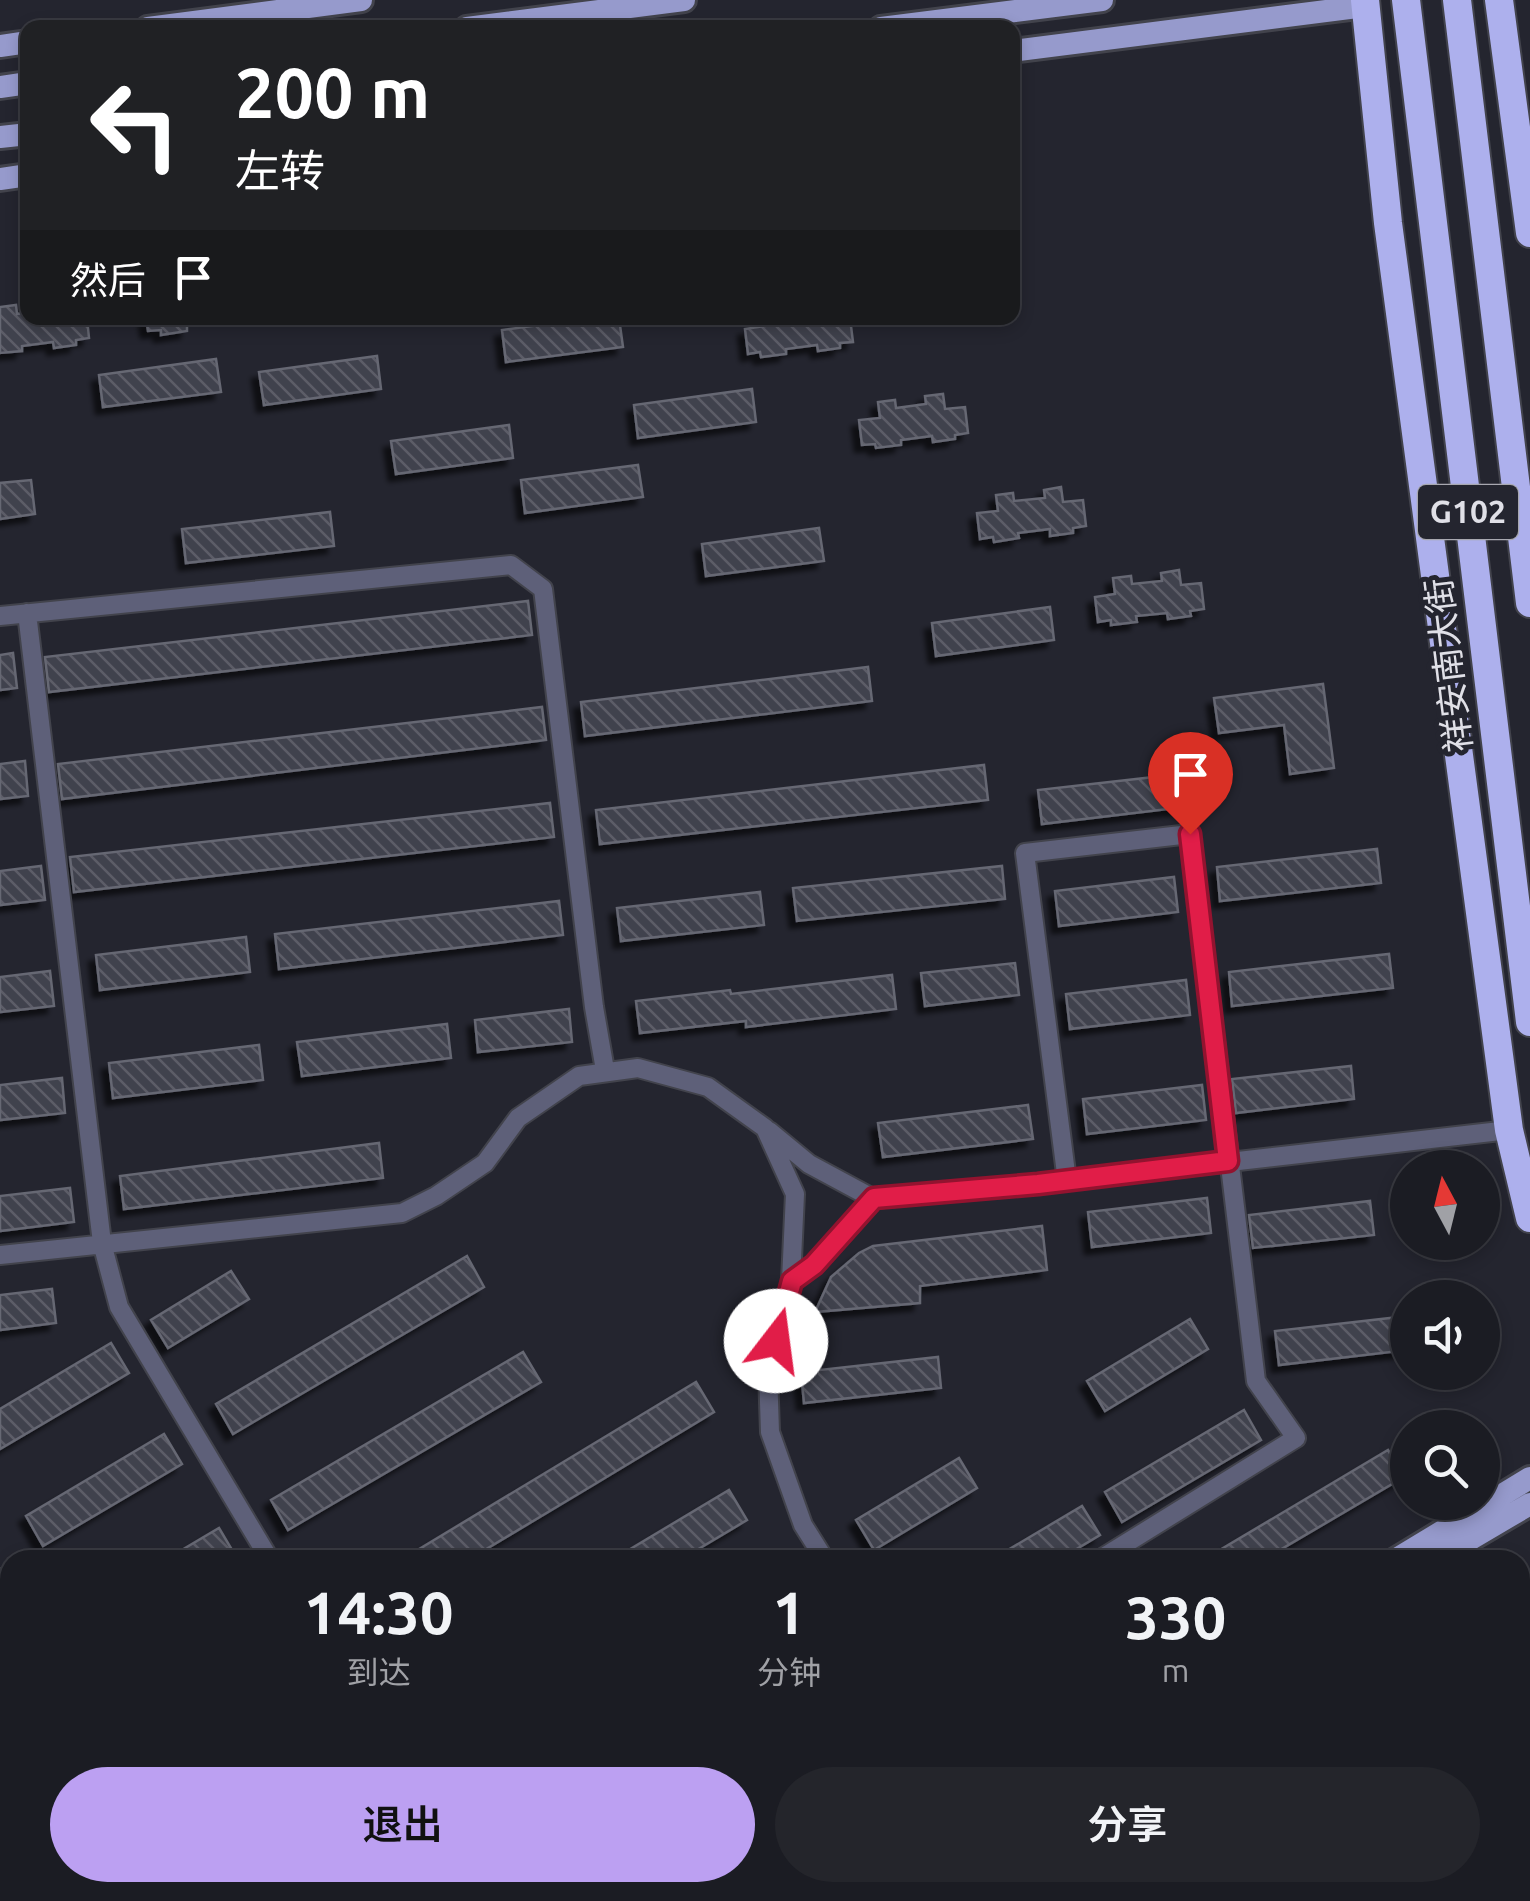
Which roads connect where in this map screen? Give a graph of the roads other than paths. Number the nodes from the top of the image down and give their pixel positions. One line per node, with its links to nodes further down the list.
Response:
1 (362, 0): 9 (main road)
2 (684, 0): 10 (main road)
3 (1102, 0): 11 (main road)
4 (1416, 0): 7 (highway)
5 (1458, 0): 14 (highway, G102)
6 (1499, 0): 13 (highway)
7 (1406, 1): 8 (highway); 17 (highway, 祥安南大街 / G102)
8 (1365, 3): 12 (main road); 20 (highway)
9 (209, 20)
10 (529, 20)
11 (944, 20)
12 (1020, 50)
13 (1530, 233)
14 (1530, 603)
15 (27, 612): 16 (street); 18 (street); 25 (street)
16 (0, 616)
17 (1530, 1022)
18 (605, 1070): 19 (street); 25 (street)
19 (765, 1128): 23 (street); 27 (street)
20 (1509, 1130): 21 (street); 24 (highway)
21 (1228, 1161): 22 (street); 22 (street); 32 (street)
22 (1067, 1181): 23 (street)
23 (874, 1198): 27 (street)
24 (1530, 1218)
25 (102, 1243): 26 (street); 30 (street)
26 (0, 1255)
27 (792, 1281): 31 (street)
28 (1530, 1478): 33 (main road)
29 (1530, 1504): 34 (main road)
30 (264, 1550)
31 (819, 1550)
32 (1115, 1550)
33 (1411, 1550)
34 (1452, 1550)

